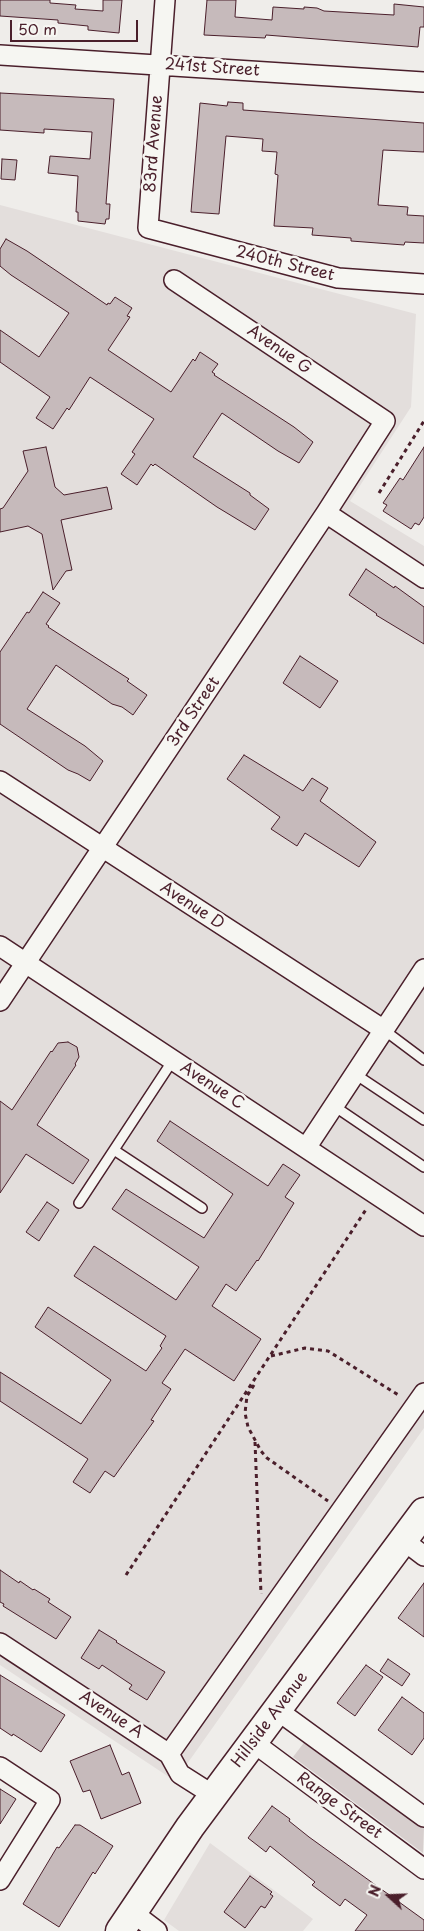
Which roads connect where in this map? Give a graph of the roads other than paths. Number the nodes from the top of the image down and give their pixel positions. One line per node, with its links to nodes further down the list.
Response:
1 (165, 0): 3 (street, 83rd Avenue)
2 (0, 55): 3 (street, 241st Street)
3 (160, 65): 4 (street, 241st Street); 5 (street, 83rd Avenue)
4 (424, 82)
5 (148, 228): 7 (street, 240th Street)
6 (174, 280): 8 (street, Avenue G)
7 (424, 284)
8 (384, 421): 9 (street, 3rd Street)
9 (326, 513): 10 (street); 12 (street, 3rd Street)
10 (424, 578)
11 (0, 781): 12 (street, Avenue D)
12 (102, 848): 14 (street, 3rd Street); 17 (street, Avenue D)
13 (0, 946): 14 (street, Avenue C)
14 (26, 963): 16 (street, 3rd Street); 18 (street, Avenue C)
15 (424, 969): 17 (street)
16 (0, 1001)
17 (384, 1030): 19 (lane); 20 (street)
18 (173, 1060): 23 (street, Avenue C); 24 (lane)
19 (424, 1060)
20 (355, 1074): 21 (street); 22 (lane)
21 (334, 1106): 23 (street); 25 (lane)
22 (424, 1120)
23 (306, 1148): 28 (street, Avenue C)
24 (114, 1150): 26 (lane); 27 (lane)
25 (424, 1167)
26 (79, 1203)
27 (202, 1208)
28 (424, 1226)
29 (419, 1399): 35 (street)
30 (424, 1512): 31 (main road, Hillside Avenue)
31 (413, 1548): 33 (main road, Hillside Avenue)
32 (0, 1643): 35 (street, Avenue A)
33 (277, 1710): 34 (main road, Hillside Avenue); 38 (street)
34 (254, 1743): 37 (main road, Hillside Avenue); 39 (street, Range Street)
35 (169, 1754): 37 (street, Avenue A)
36 (0, 1767): 40 (street)
37 (212, 1795): 41 (main road, Hillside Avenue)
38 (424, 1817)
39 (424, 1868)
40 (0, 1880)
41 (126, 1922): 42 (street)
42 (157, 1931)

